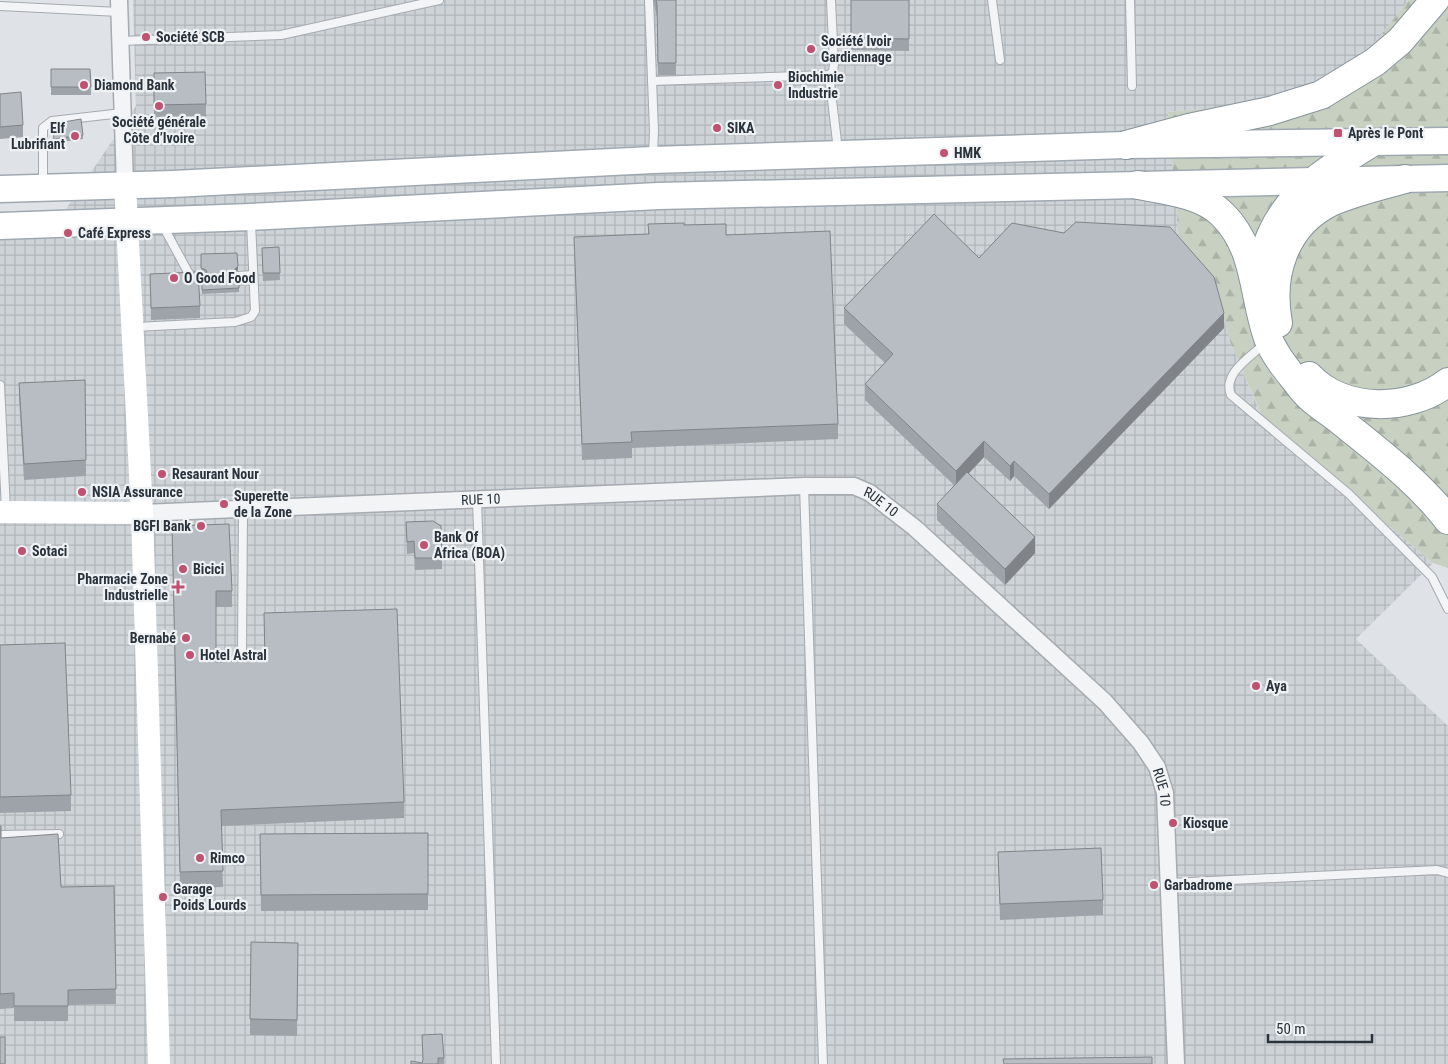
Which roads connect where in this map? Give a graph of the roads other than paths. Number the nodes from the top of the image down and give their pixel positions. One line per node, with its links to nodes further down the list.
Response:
1 (439, 0): 9 (lane)
2 (649, 0): 12 (lane)
3 (831, 0): 11 (lane)
4 (992, 0): 10 (lane)
5 (1130, 0): 13 (lane)
6 (1435, 0): 17 (highway)
7 (0, 6): 8 (lane)
8 (119, 6): 9 (street)
9 (120, 41): 14 (street)
10 (1000, 60)
11 (829, 75): 12 (lane); 19 (lane)
12 (652, 81): 20 (lane)
13 (1132, 86)
14 (122, 113): 18 (street); 27 (lane)
15 (1448, 141): 16 (main road)
16 (1371, 143): 17 (main road); 23 (highway)
17 (1126, 145): 19 (main road)
18 (123, 152): 24 (street); 25 (street)
19 (838, 154): 20 (main road)
20 (652, 160): 24 (main road)
21 (1448, 178): 22 (main road)
22 (1405, 179): 23 (main road); 39 (highway)
23 (1316, 180): 26 (main road); 36 (highway)
24 (158, 184): 25 (main road)
25 (125, 185): 27 (main road); 31 (street)
26 (1138, 185): 29 (main road); 36 (highway)
27 (44, 188): 28 (main road)
28 (0, 189)
29 (251, 217): 30 (main road); 33 (lane)
30 (160, 220): 31 (main road); 35 (lane)
31 (127, 222): 32 (main road); 37 (street)
32 (0, 226)
33 (253, 275): 34 (lane); 37 (lane)
34 (238, 276)
35 (202, 278)
36 (1257, 291): 38 (highway)
37 (132, 327): 45 (street)
38 (1269, 340): 46 (highway); 47 (lane)
39 (1448, 382)
40 (0, 385): 44 (lane)
41 (804, 486): 42 (street, RUE 10); 52 (street, RUE 10); 55 (lane)
42 (477, 500): 43 (street, RUE 10); 54 (lane)
43 (242, 510): 45 (street, RUE 10); 48 (lane)
44 (3, 512): 45 (street)
45 (142, 513): 53 (street)
46 (1448, 520)
47 (1448, 609)
48 (242, 653)
49 (59, 834): 50 (lane)
50 (0, 835)
51 (1448, 873): 52 (lane)
52 (1170, 883): 56 (street, RUE 10)
53 (159, 1064)
54 (496, 1064)
55 (823, 1064)
56 (1176, 1064)

